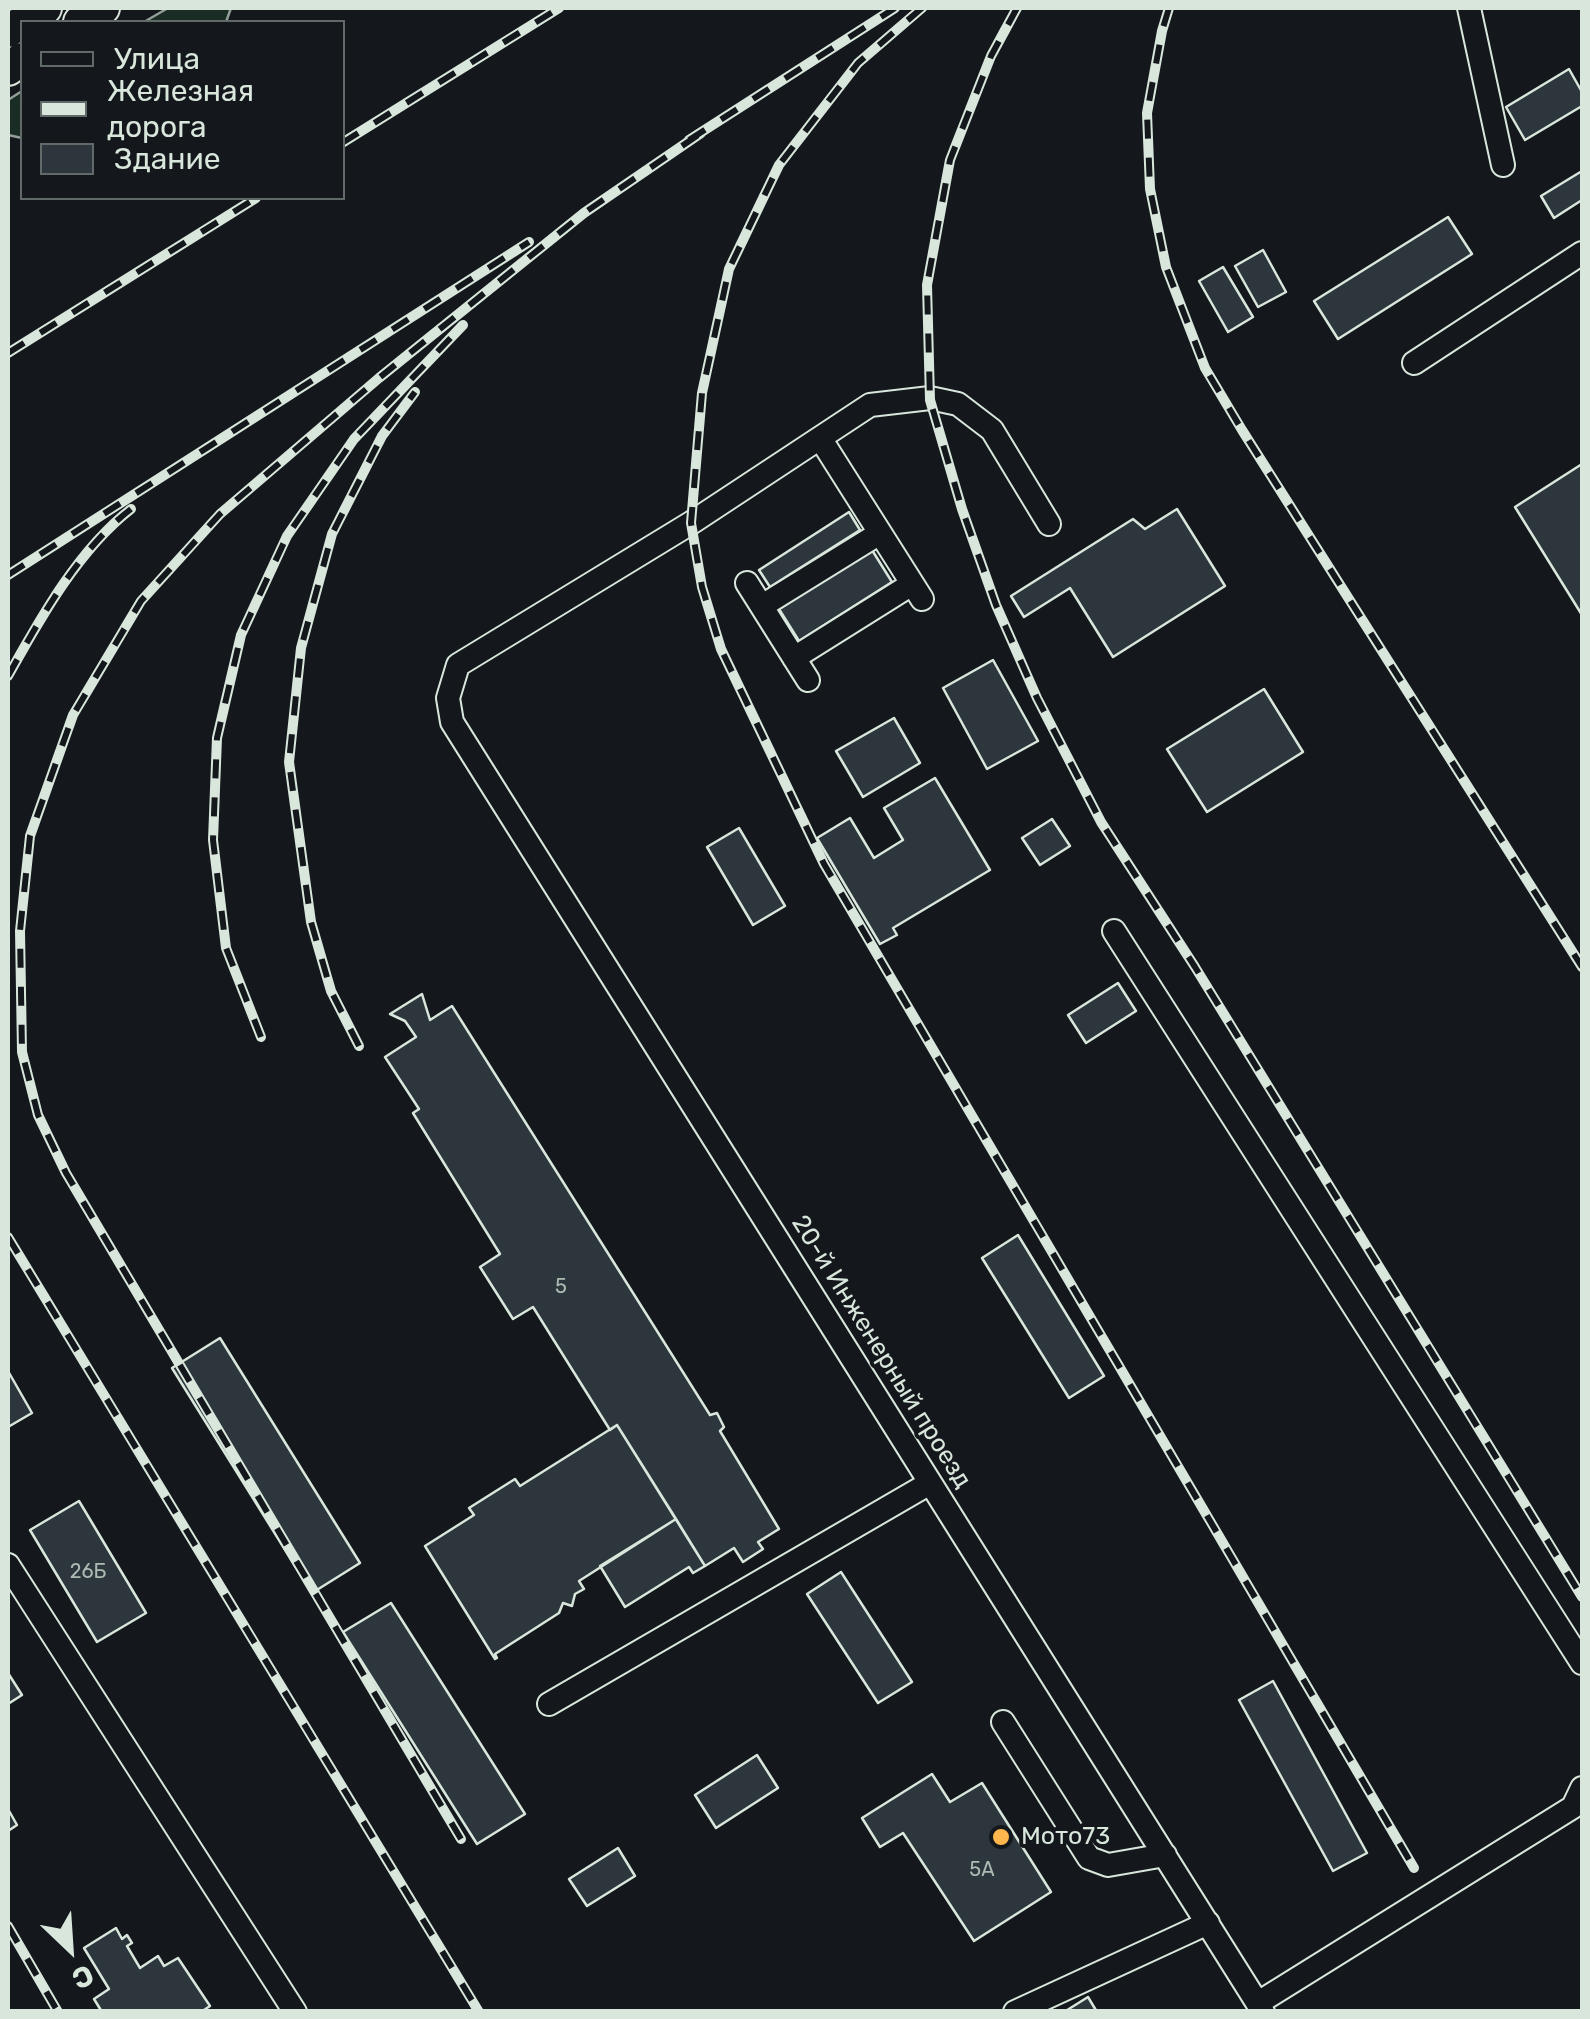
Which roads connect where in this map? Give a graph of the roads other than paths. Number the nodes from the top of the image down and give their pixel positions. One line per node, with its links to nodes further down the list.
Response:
1 (1469, 8): 2 (street)
2 (1503, 165)
3 (1582, 253): 4 (street)
4 (1414, 363)
5 (820, 438): 6 (street); 7 (street); 13 (street, 20-й Инженерный проезд)
6 (1049, 524)
7 (880, 533): 9 (street); 10 (street)
8 (748, 583): 9 (street)
9 (762, 606): 10 (street)
10 (794, 658): 11 (street)
11 (808, 680)
12 (1114, 931): 15 (street)
13 (930, 1483): 16 (street); 19 (street, 20-й Инженерный проезд)
14 (8, 1564): 22 (street)
15 (1582, 1662)
16 (550, 1704)
17 (1003, 1722): 19 (street)
18 (1582, 1788): 21 (street)
19 (1165, 1855): 20 (street, 20-й Инженерный проезд)
20 (1208, 1924): 21 (street, 20-й Инженерный проезд); 23 (street)
21 (1261, 2007)
22 (295, 2012)
23 (1015, 2012)

